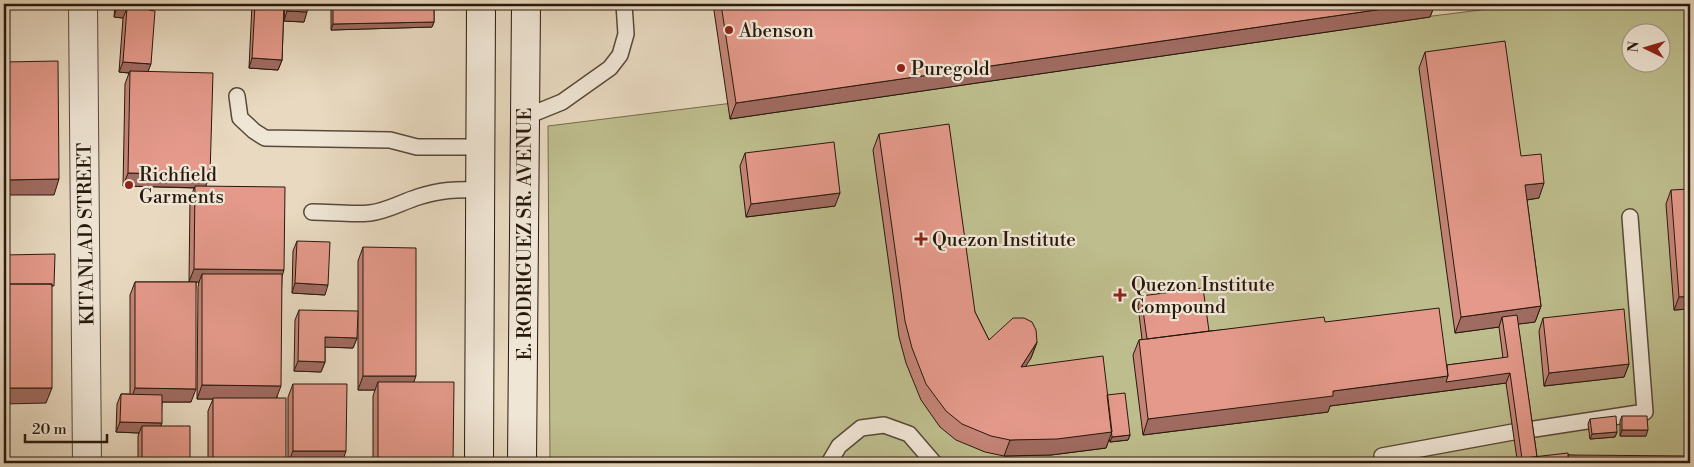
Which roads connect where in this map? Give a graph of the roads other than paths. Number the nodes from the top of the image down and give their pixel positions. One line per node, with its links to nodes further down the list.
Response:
1 (83, 4): 13 (main road, KITANLAD STREET)
2 (480, 4): 7 (main road)
3 (526, 4): 6 (main road, E. RODRIGUEZ SR. AVENUE)
4 (624, 4): 6 (lane)
5 (237, 96): 7 (lane)
6 (525, 117): 15 (main road, E. RODRIGUEZ SR. AVENUE)
7 (479, 147): 8 (main road)
8 (479, 190): 9 (lane); 14 (main road)
9 (312, 212)
10 (1630, 218): 11 (lane)
11 (1415, 457): 12 (lane)
12 (1383, 460)
13 (87, 463)
14 (479, 463)
15 (522, 463)
16 (829, 463): 17 (lane)
17 (934, 463)

